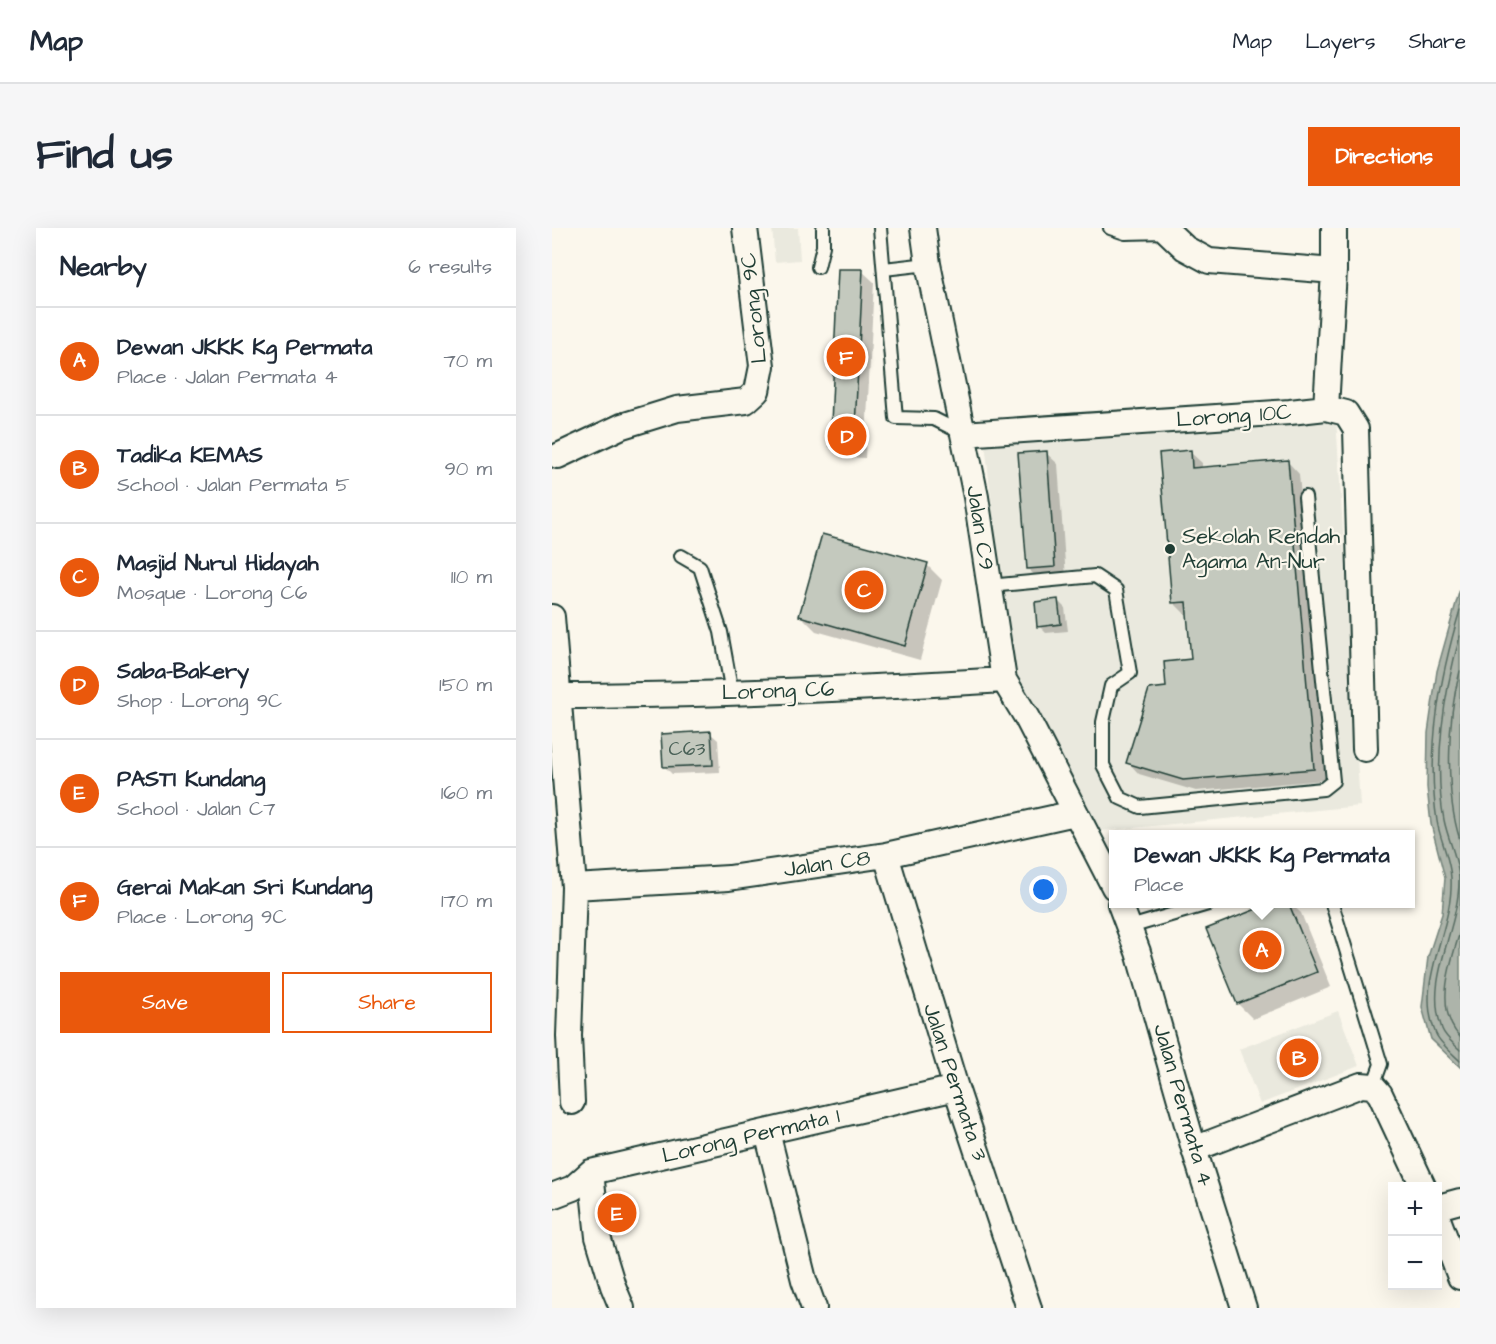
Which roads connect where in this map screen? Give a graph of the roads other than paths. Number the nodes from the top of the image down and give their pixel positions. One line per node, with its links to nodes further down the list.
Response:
1 (745, 228): 14 (street, Lorong 9C)
2 (824, 228): 9 (lane)
3 (880, 228): 10 (lane)
4 (923, 228): 8 (street, Jalan C9)
5 (1110, 228): 7 (lane)
6 (1334, 228): 11 (street)
7 (1165, 230): 11 (street)
8 (928, 264): 10 (lane); 13 (street, Jalan C9)
9 (818, 267)
10 (884, 269): 13 (lane)
11 (1334, 271): 12 (street)
12 (1326, 408): 13 (street, Lorong 10C); 22 (street)
13 (963, 434): 17 (street, Jalan C9)
14 (558, 456)
15 (1305, 497): 17 (lane)
16 (681, 556): 20 (lane)
17 (989, 586): 19 (street, Jalan C9)
18 (552, 617): 21 (street)
19 (1004, 680): 20 (street, Lorong C6); 23 (street, Jalan C9)
20 (732, 693): 21 (street, Lorong C6)
21 (556, 696): 26 (street)
22 (1365, 749)
23 (1075, 813): 24 (street, Jalan C8); 25 (street)
24 (886, 855): 26 (street, Jalan C8); 32 (street, Jalan Permata 3)
25 (1109, 879)
26 (574, 887): 33 (street)
27 (1122, 908): 30 (street, Jalan Permata 4)
28 (1192, 908): 30 (lane)
29 (1334, 908): 31 (lane)
30 (1130, 927): 35 (street, Jalan Permata 4)
31 (1372, 1086): 35 (street); 37 (street)
32 (956, 1088): 34 (street, Lorong Permata 1); 45 (street, Jalan Permata 3)
33 (572, 1102)
34 (767, 1132): 36 (street, Lorong Permata 1); 44 (street)
35 (1194, 1149): 46 (street, Jalan Permata 4)
36 (591, 1172): 38 (street, Lorong Permata 1); 43 (street)
37 (1421, 1182)
38 (552, 1196)
39 (1460, 1201): 40 (street)
40 (1442, 1206)
41 (1442, 1232): 42 (street)
42 (1460, 1277)
43 (622, 1308)
44 (814, 1308)
45 (1029, 1308)
46 (1244, 1308)

